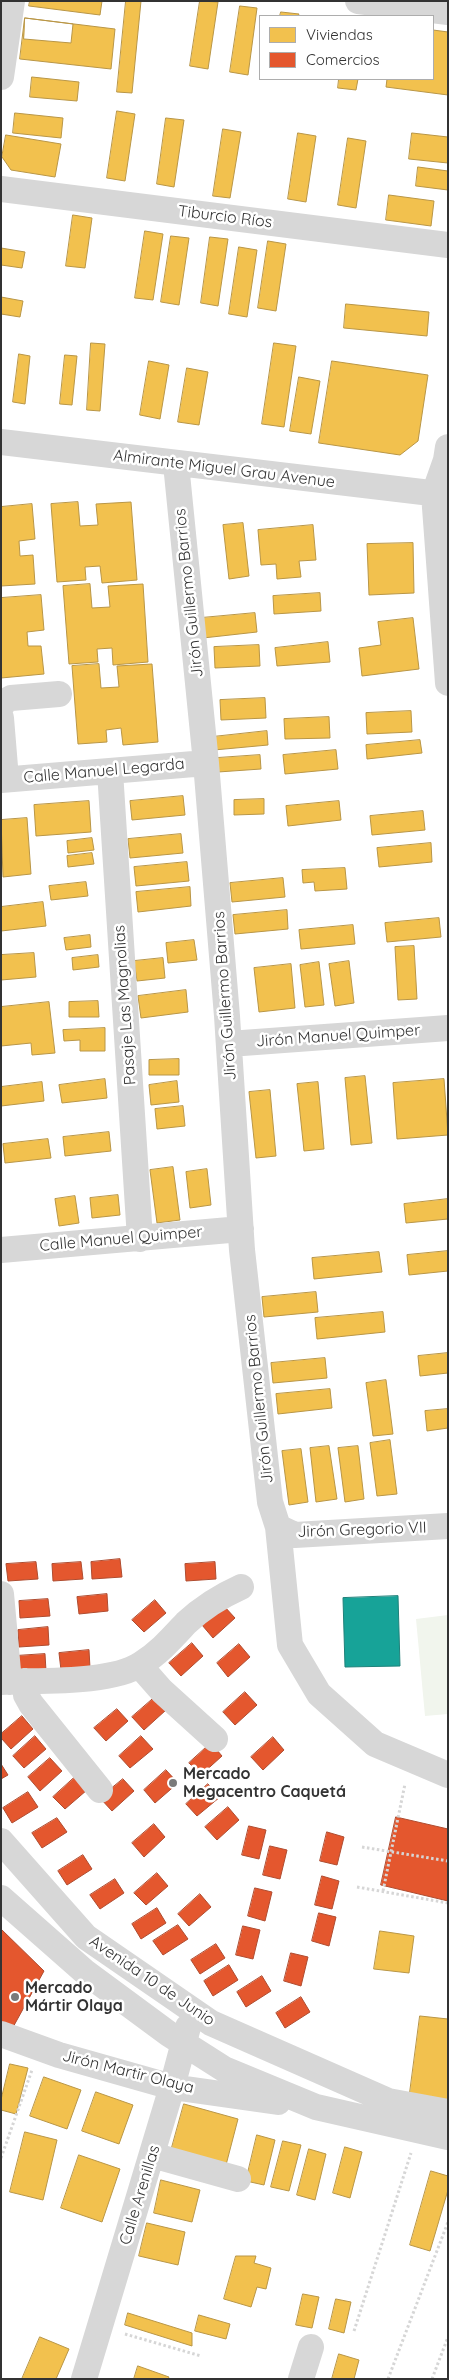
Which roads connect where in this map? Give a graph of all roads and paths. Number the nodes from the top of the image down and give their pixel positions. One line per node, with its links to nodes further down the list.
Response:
1 (12, 1): 4 (street)
2 (358, 1): 3 (street)
3 (448, 12)
4 (1, 77)
5 (1, 189): 6 (street, Tiburcio Ríos)
6 (448, 245)
7 (1, 442): 9 (street, Almirante Miguel Grau Avenue)
8 (448, 447): 10 (street)
9 (176, 464): 10 (street, Almirante Miguel Grau Avenue); 15 (street, Jirón Guillermo Barrios)
10 (441, 495): 11 (street)
11 (448, 683)
12 (59, 694): 13 (street)
13 (1, 707)
14 (1, 718): 17 (street)
15 (206, 763): 16 (street, Calle Manuel Legarda); 19 (street, Jirón Guillermo Barrios)
16 (110, 771): 17 (street, Calle Manuel Legarda); 21 (street, Pasaje Las Magnolias)
17 (3, 779)
18 (448, 1028): 19 (street, Jirón Manuel Quimper)
19 (229, 1044): 20 (street, Jirón Guillermo Barrios)
20 (241, 1228): 21 (street, Calle Manuel Quimper); 24 (street, Jirón Guillermo Barrios)
21 (140, 1239): 22 (street, Calle Manuel Quimper)
22 (1, 1250)
23 (448, 1526): 24 (street, Jirón Gregorio VII)
24 (278, 1527): 30 (street, Jirón Guillermo Barrios)
25 (240, 1587): 27 (street)
26 (1, 1594): 28 (street)
27 (140, 1666): 28 (street); 29 (street)
28 (12, 1682): 32 (street)
29 (215, 1739)
30 (410, 1759): 31 (street, Jirón Guillermo Barrios); 35 (path)
31 (448, 1775)
32 (100, 1790)
33 (1, 1841): 41 (street, Avenida 10 de Junio)
34 (362, 1847): 35 (path)
35 (391, 1852): 36 (path); 38 (path)
36 (448, 1861)
37 (357, 1886): 38 (path)
38 (382, 1892): 40 (path)
39 (1, 1898): 43 (street, Avenida 10 de Junio)
40 (448, 1903)
41 (192, 2010): 43 (street, Calle Arenillas); 47 (street, Avenida 10 de Junio)
42 (1, 2034): 44 (street, Jirón Martir Olaya)
43 (183, 2043): 45 (street, Calle Arenillas); 46 (street, Avenida 10 de Junio)
44 (39, 2048): 45 (street, Jirón Martir Olaya); 51 (path)
45 (172, 2087): 46 (street, Jirón Martir Olaya); 50 (street, Calle Arenillas)
46 (316, 2107): 48 (street, Avenida 10 de Junio)
47 (448, 2112)
48 (418, 2131): 49 (street, Avenida 10 de Junio); 55 (path)
49 (448, 2137)
50 (152, 2155): 52 (street); 54 (street, Calle Arenillas)
51 (1, 2158)
52 (238, 2179)
53 (448, 2222): 61 (path)
54 (100, 2326): 58 (path); 59 (street, Calle Arenillas)
55 (354, 2331)
56 (448, 2337): 62 (path)
57 (311, 2347): 60 (street)
58 (201, 2356)
59 (84, 2379)
60 (301, 2379)
61 (388, 2379)
62 (432, 2379)

